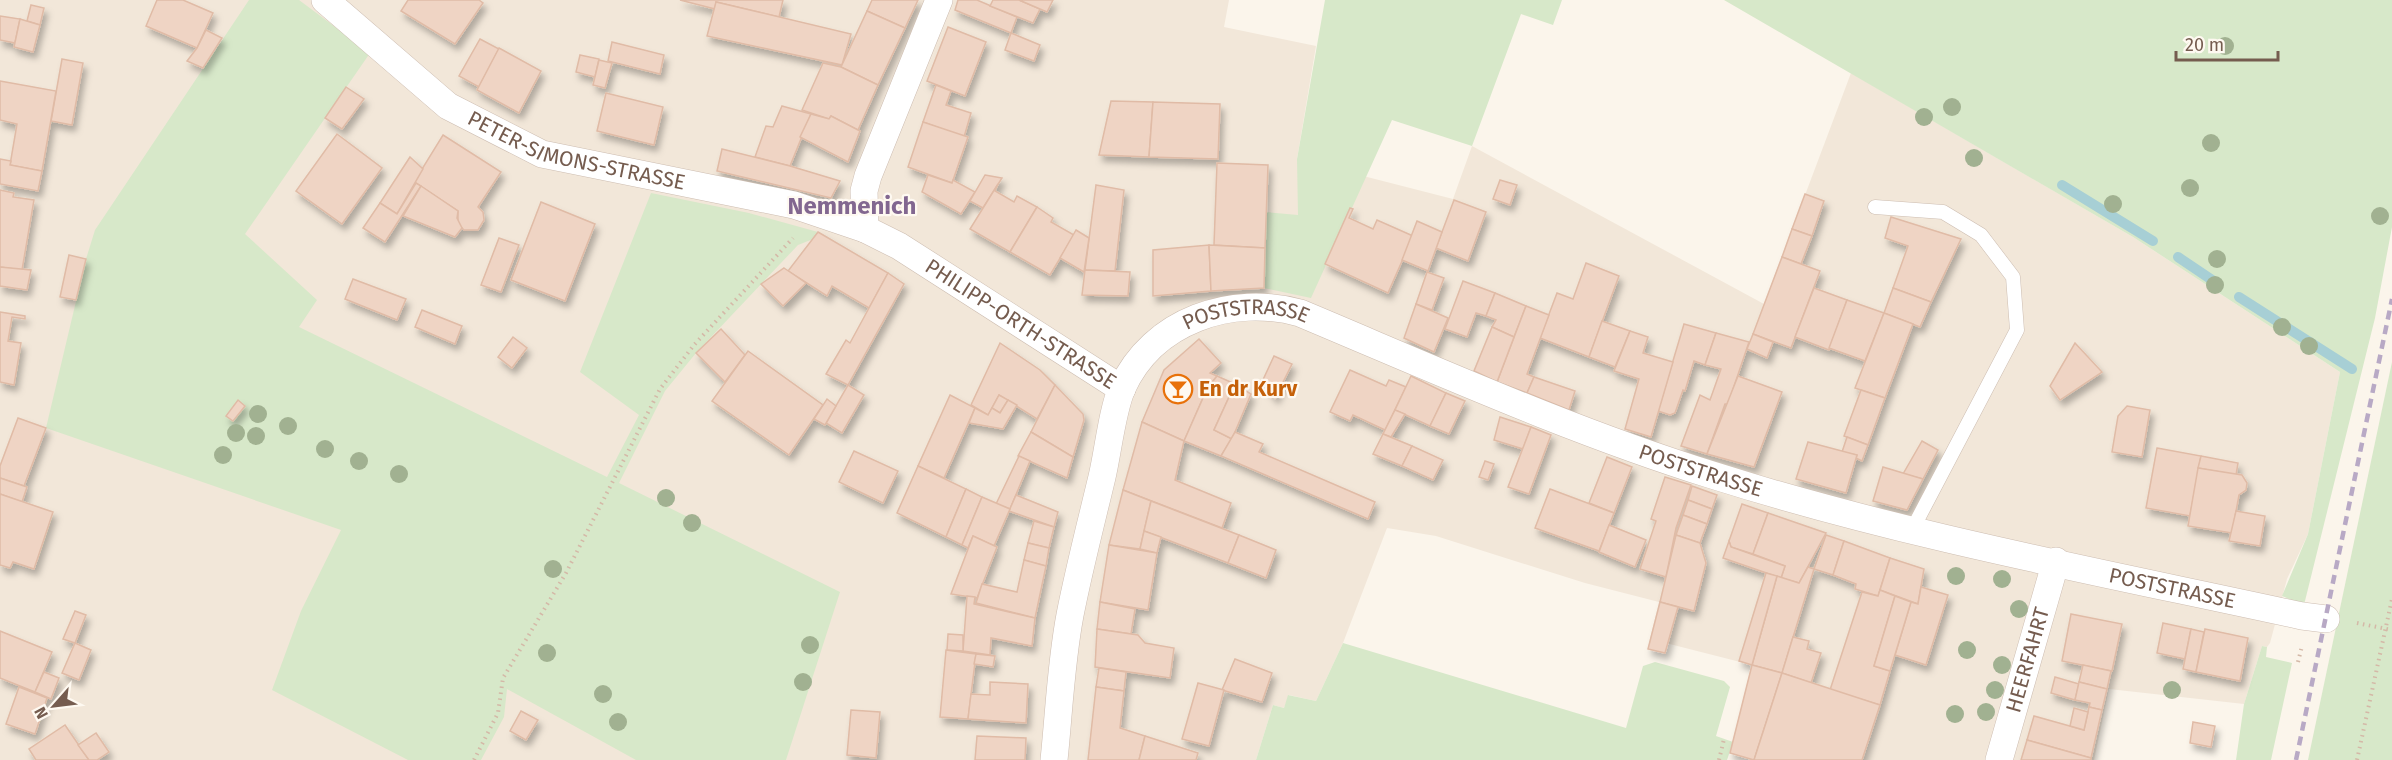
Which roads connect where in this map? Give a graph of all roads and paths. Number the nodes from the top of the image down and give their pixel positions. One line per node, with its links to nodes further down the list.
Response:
1 (325, 0): 3 (street, PETER-SIMONS-STRASSE)
2 (939, 0): 5 (street)
3 (794, 205): 5 (street, PETER-SIMONS-STRASSE); 14 (path)
4 (1875, 207): 7 (lane)
5 (865, 229): 6 (street, PHILIPP-ORTH-STRASSE)
6 (1122, 389): 7 (street, POSTSTRASSE); 15 (street, PHILIPP-ORTH-STRASSE)
7 (1912, 530): 8 (street, POSTSTRASSE)
8 (2056, 561): 10 (street, POSTSTRASSE); 17 (street, HEERFAHRT)
9 (2392, 599): 11 (path)
10 (2326, 619): 11 (path)
11 (2384, 628): 12 (path); 18 (path)
12 (2392, 630)
13 (1724, 739): 16 (path)
14 (474, 760)
15 (1054, 760)
16 (1719, 760)
17 (1999, 760)
18 (2357, 760)

